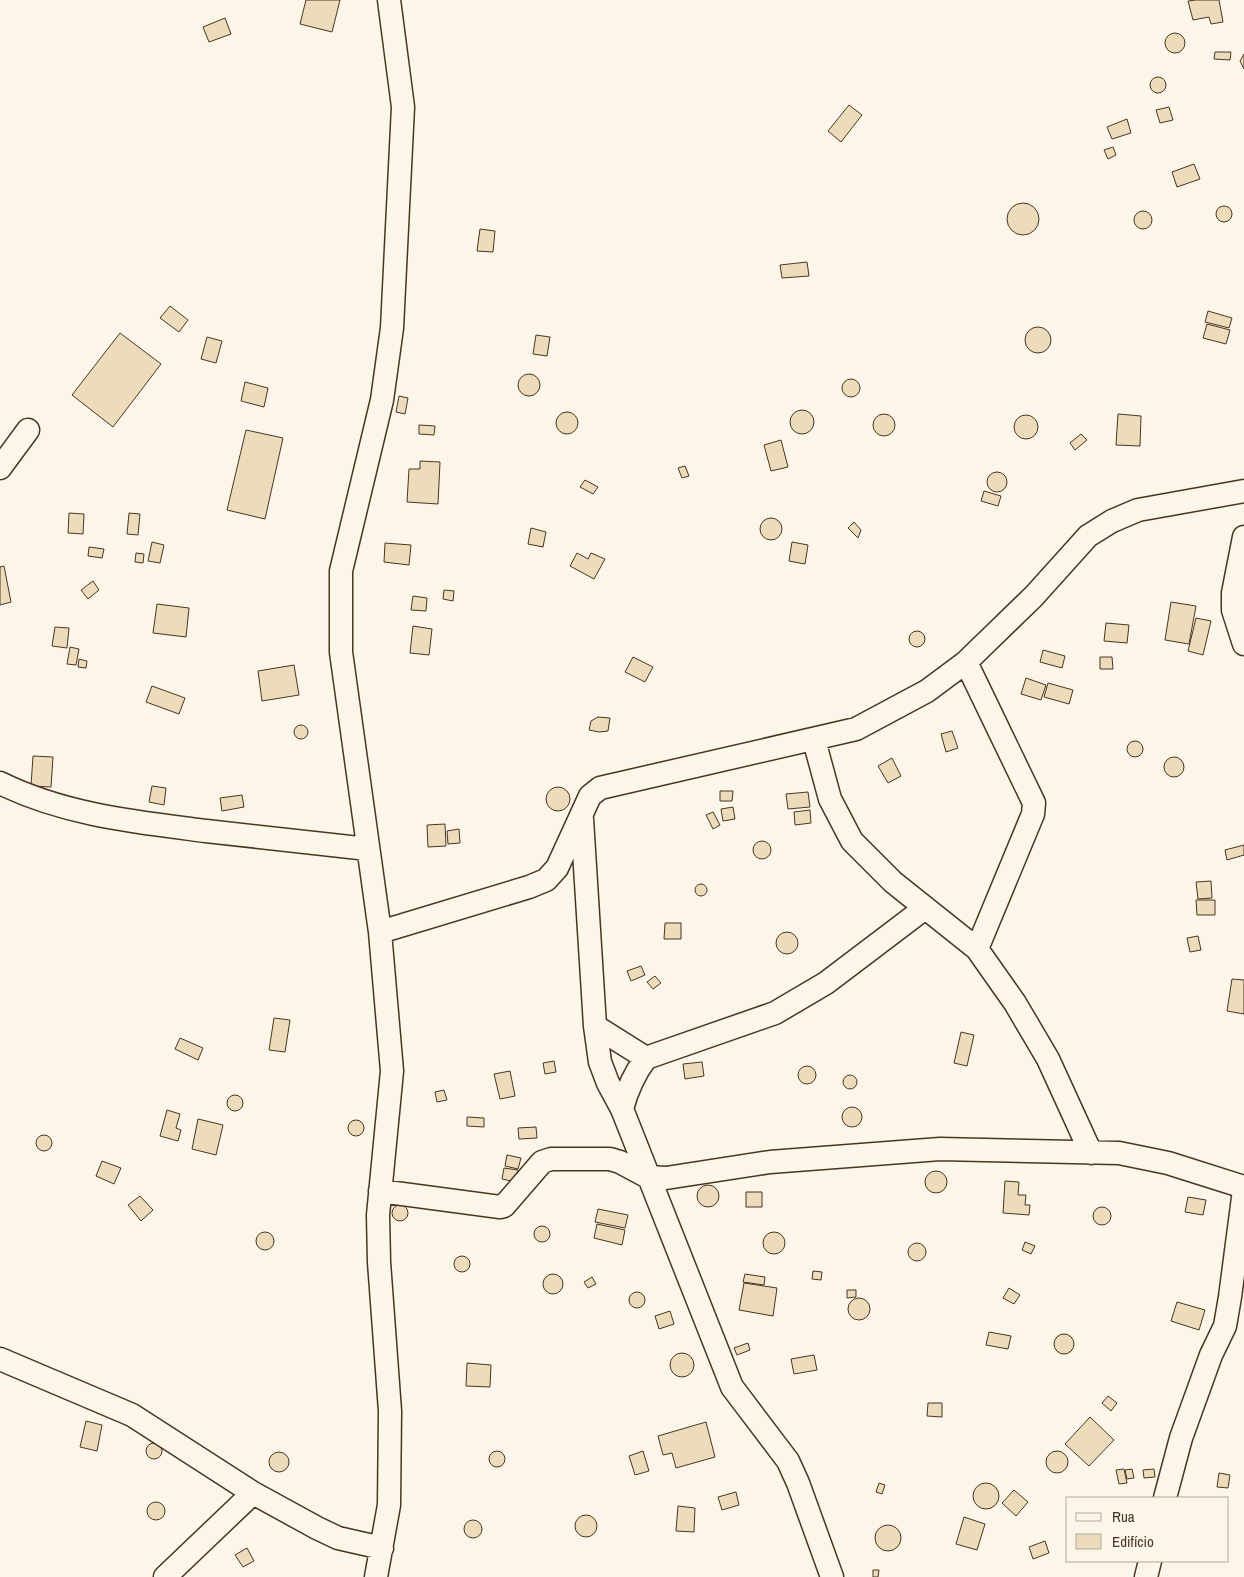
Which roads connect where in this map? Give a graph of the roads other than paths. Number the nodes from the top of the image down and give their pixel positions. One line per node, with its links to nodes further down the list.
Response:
1 (390, 0): 11 (street)
2 (28, 430): 3 (street)
3 (0, 468)
4 (1244, 491): 7 (street)
5 (1244, 536): 6 (street)
6 (1244, 644)
7 (966, 662): 8 (street); 14 (street)
8 (814, 740): 10 (street); 12 (street)
9 (0, 783): 11 (street)
10 (581, 815): 13 (street); 15 (street)
11 (368, 849): 13 (street)
12 (925, 908): 14 (street); 16 (street)
13 (380, 932): 21 (street)
14 (977, 949): 18 (street)
15 (595, 1026): 16 (street); 17 (street)
16 (646, 1058): 17 (street)
17 (622, 1109): 19 (street)
18 (1090, 1153): 19 (street); 20 (street)
19 (648, 1177): 21 (street); 29 (street)
20 (1244, 1188): 24 (street)
21 (380, 1191): 25 (street)
22 (0, 1359): 23 (street)
23 (253, 1492): 25 (street); 27 (street)
24 (1165, 1497)
25 (382, 1548): 28 (street)
26 (1150, 1562): 30 (street)
27 (165, 1577)
28 (376, 1577)
29 (832, 1577)
30 (1146, 1577)

